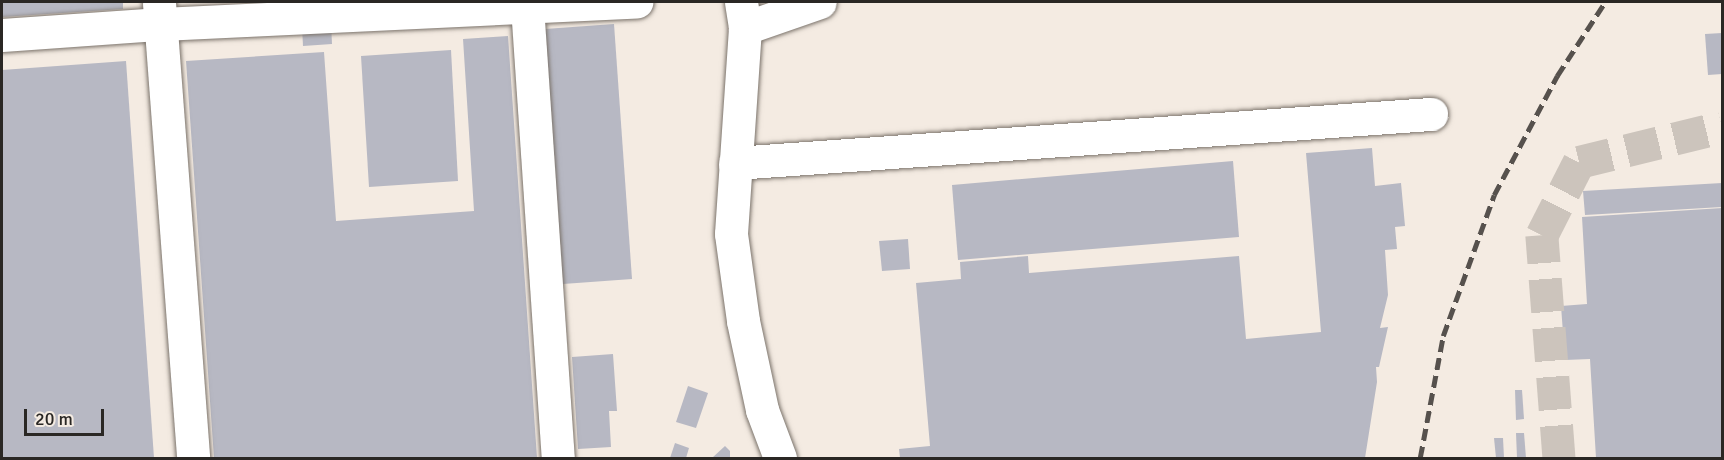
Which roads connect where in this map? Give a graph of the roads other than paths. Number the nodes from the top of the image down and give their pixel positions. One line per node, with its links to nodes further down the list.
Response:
1 (576, 2): 2 (street); 4 (street)
2 (636, 2)
3 (820, 2): 6 (street)
4 (527, 6): 5 (street); 11 (street)
5 (160, 13): 7 (street); 10 (street)
6 (743, 15): 9 (street)
7 (2, 35)
8 (1431, 114): 9 (street)
9 (735, 163): 12 (street)
10 (193, 459)
11 (558, 459)
12 (780, 459)

